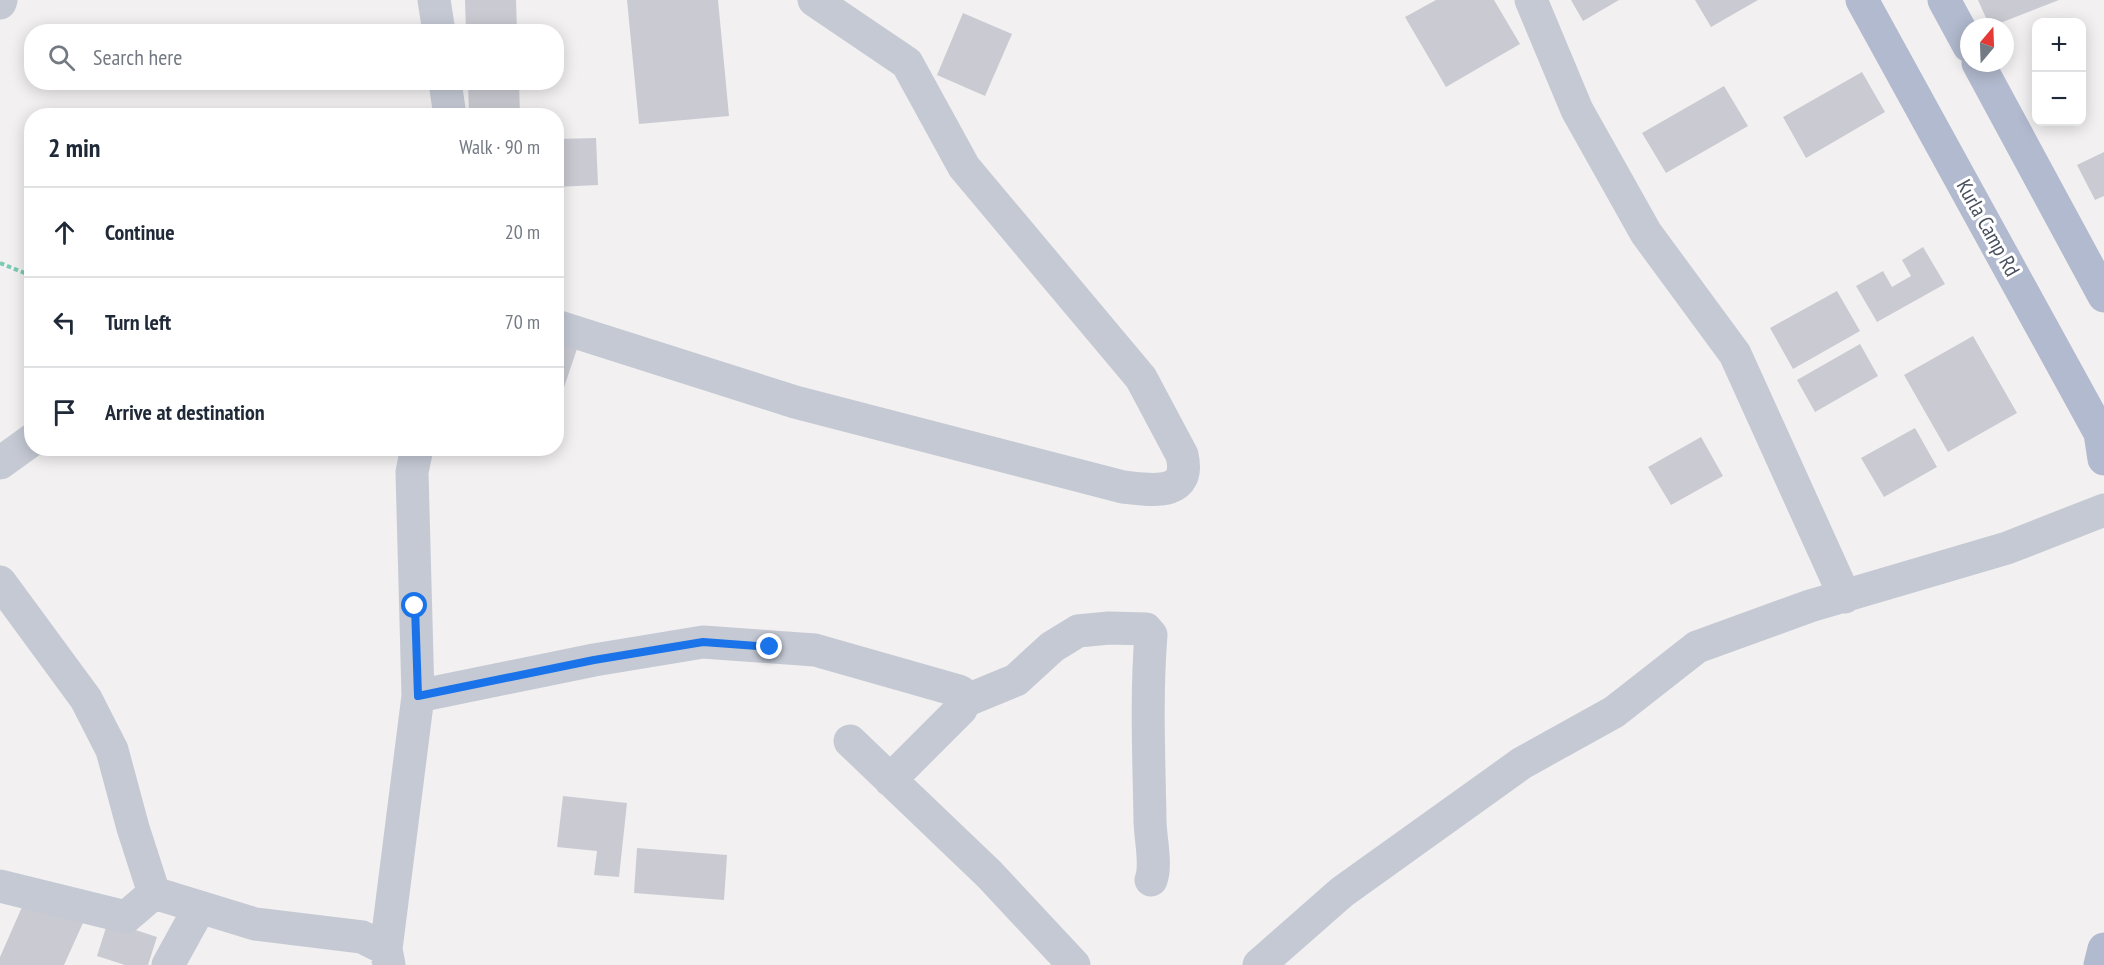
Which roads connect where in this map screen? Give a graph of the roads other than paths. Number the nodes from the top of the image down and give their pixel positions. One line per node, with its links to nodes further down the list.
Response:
1 (434, 0): 6 (street)
2 (814, 0): 12 (street)
3 (1531, 0): 19 (street)
4 (1862, 0): 13 (main road, Kurla Camp Rd)
5 (1944, 0): 7 (main road)
6 (438, 24)
7 (1960, 29)
8 (1983, 72): 11 (main road)
9 (446, 90): 10 (street)
10 (449, 108)
11 (2104, 296)
12 (564, 329)
13 (2103, 441)
14 (24, 446): 16 (street)
15 (415, 456): 20 (street)
16 (0, 463)
17 (2104, 510): 19 (street)
18 (0, 582): 26 (street)
19 (1845, 597): 32 (street)
20 (418, 696): 21 (street); 29 (street)
21 (965, 702): 23 (street); 24 (street)
22 (850, 741): 23 (street)
23 (890, 780): 31 (street)
24 (1151, 880)
25 (0, 886): 26 (street)
26 (154, 893): 27 (street)
27 (200, 907): 29 (street); 30 (street)
28 (2104, 949): 33 (main road)
29 (388, 957)
30 (168, 965)
31 (1074, 965)
32 (1259, 965)
33 (2100, 965)

